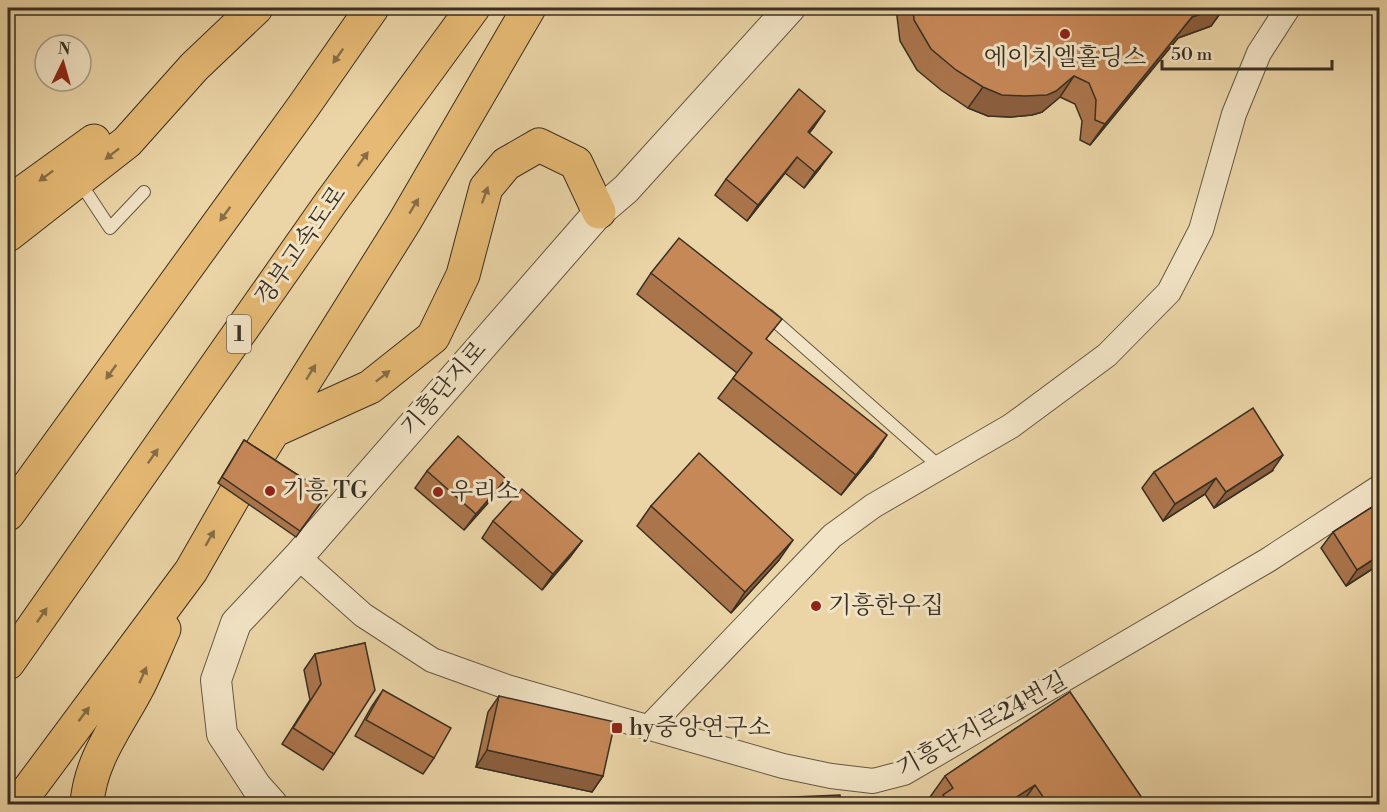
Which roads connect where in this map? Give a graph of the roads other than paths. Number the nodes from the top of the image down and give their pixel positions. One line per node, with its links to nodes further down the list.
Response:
1 (256, 8): 7 (highway)
2 (372, 8): 17 (highway, one-way to 17)
3 (473, 8): 20 (highway, 경부고속도로 / 1, one-way to 3)
4 (529, 8): 14 (highway, one-way to 4)
5 (789, 8): 11 (street, 기흥단지로)
6 (1288, 8): 15 (street)
7 (194, 66): 8 (highway, one-way to 8); 10 (highway, one-way to 10)
8 (79, 180): 9 (lane); 12 (highway)
9 (144, 192)
10 (8, 203)
11 (599, 212): 14 (highway, one-way to 11); 18 (street, 기흥단지로)
12 (8, 235)
13 (755, 303): 15 (lane)
14 (275, 430): 19 (highway, one-way to 14)
15 (940, 467): 21 (street)
16 (1380, 487): 21 (street, 기흥단지로24번길)
17 (8, 514)
18 (298, 557): 21 (street, 기흥단지로24번길); 24 (street, 기흥단지로)
19 (191, 571): 22 (highway, one-way to 19); 23 (highway, one-way to 19)
20 (8, 663)
21 (648, 728)
22 (18, 804)
23 (87, 804)
24 (272, 804)

